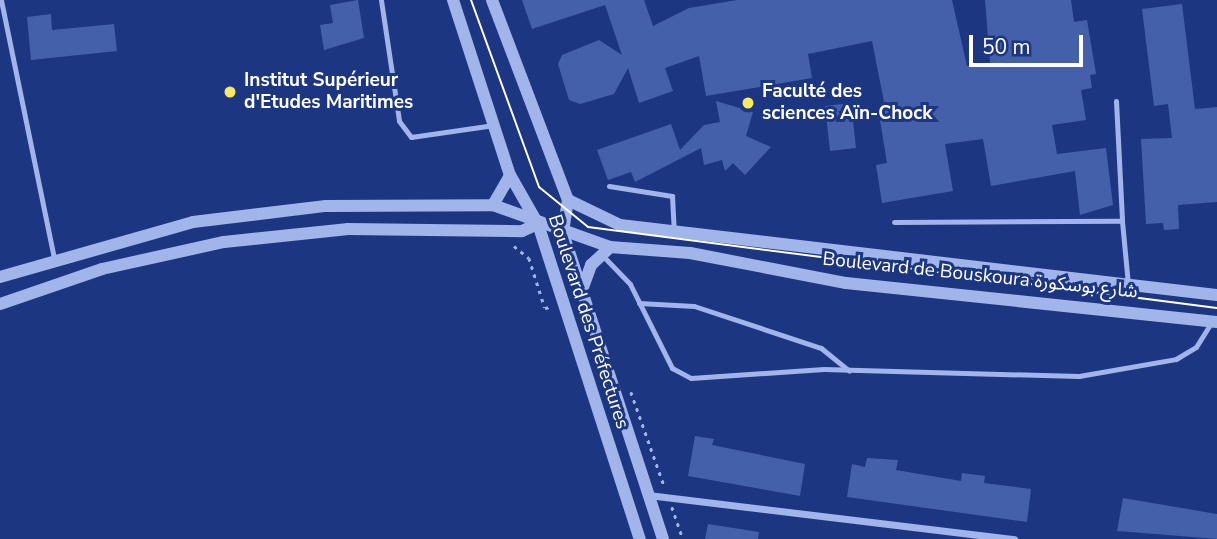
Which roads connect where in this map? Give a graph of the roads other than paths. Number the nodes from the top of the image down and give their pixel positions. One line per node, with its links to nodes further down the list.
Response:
1 (1, 0): 17 (lane)
2 (381, 0): 6 (lane)
3 (453, 0): 6 (street, Boulevard des Préfectures)
4 (492, 0): 9 (street, Boulevard des Préfectures)
5 (1116, 101): 11 (lane)
6 (494, 125): 7 (street, Boulevard des Préfectures)
7 (510, 175): 10 (street); 13 (street, Boulevard des Préfectures)
8 (609, 186): 14 (lane)
9 (568, 200): 14 (street, Boulevard de Bouskoura شارع بوسكورة); 15 (street, Boulevard des Préfectures)
10 (493, 205): 13 (street); 17 (street)
11 (1122, 221): 12 (lane); 19 (lane)
12 (894, 222)
13 (538, 224): 15 (street, Boulevard de Bouskoura شارع بوسكورة); 23 (street, Boulevard de Bouskoura شارع بوسكورة); 27 (street, Boulevard des Préfectures)
14 (674, 230): 19 (street, Boulevard de Bouskoura شارع بوسكورة)
15 (563, 233): 16 (street, Boulevard de Bouskoura شارع بوسكورة); 20 (street, Boulevard des Préfectures)
16 (605, 250): 20 (street); 22 (lane); 24 (street, Boulevard de Bouskoura شارع بوسكورة)
17 (54, 258): 18 (street)
18 (0, 277)
19 (1128, 284): 21 (street, Boulevard de Bouskoura شارع بوسكورة)
20 (582, 290): 26 (street, Boulevard des Préfectures)
21 (1217, 295)
22 (639, 303): 25 (lane); 25 (lane)
23 (0, 304)
24 (1214, 322): 25 (lane)
25 (849, 371)
26 (648, 495): 28 (street, Boulevard des Préfectures); 29 (street)
27 (640, 539)
28 (663, 539)
29 (1014, 539)

